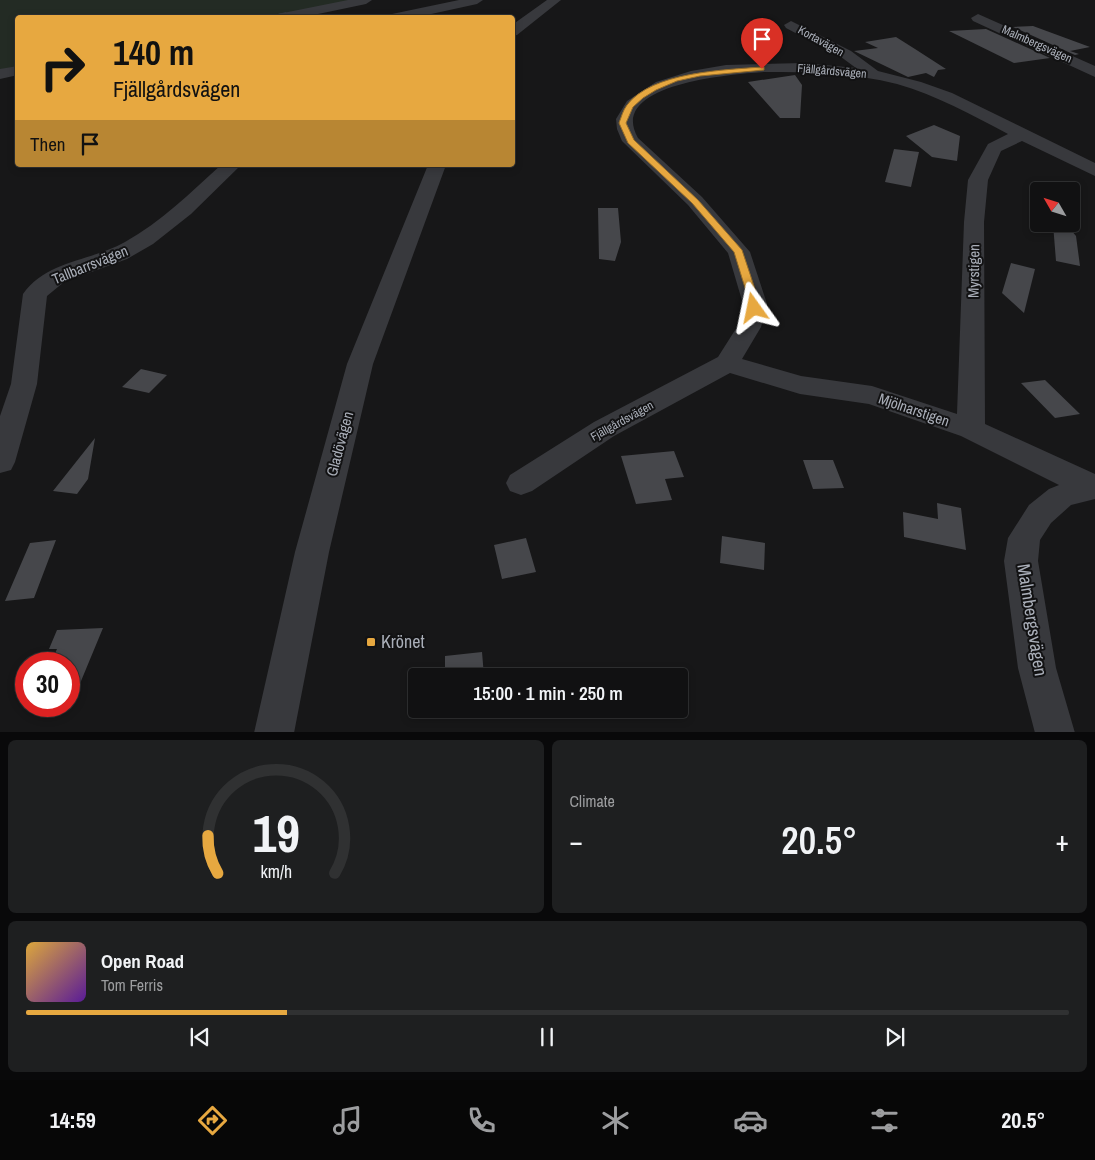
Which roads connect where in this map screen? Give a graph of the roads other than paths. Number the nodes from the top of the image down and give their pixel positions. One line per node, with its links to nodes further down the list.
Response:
1 (366, 0): 4 (street)
2 (477, 0): 5 (street)
3 (555, 0): 8 (street)
4 (293, 15)
5 (406, 15)
6 (978, 18): 10 (street, Malmbergsvägen)
7 (791, 24): 12 (street, Kortavägen)
8 (515, 30)
9 (15, 71): 11 (street)
10 (1095, 72)
11 (0, 74)
12 (874, 74): 13 (street, Fjällgårdsvägen); 17 (street, Fjällgårdsvägen)
13 (1021, 134): 16 (street, Fjällgårdsvägen); 18 (street, Myrstigen)
14 (230, 167): 19 (street, Tallbarrsvägen)
15 (436, 167): 22 (street, Gladövägen)
16 (1095, 170)
17 (727, 363): 18 (street, Mjölnarstigen); 20 (street, Fjällgårdsvägen)
18 (971, 429): 21 (street, Mjölnarstigen)
19 (0, 462)
20 (521, 483)
21 (1094, 487): 23 (street, Malmbergsvägen)
22 (274, 732)
23 (1055, 732)

